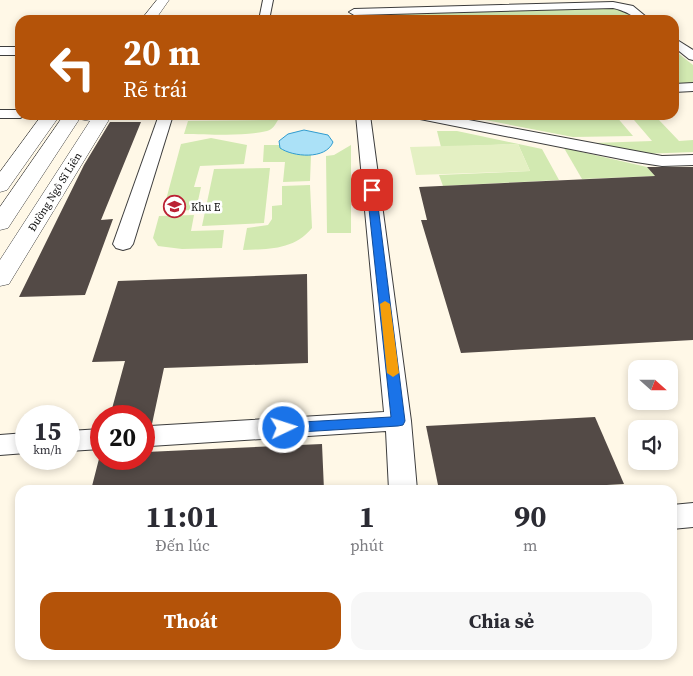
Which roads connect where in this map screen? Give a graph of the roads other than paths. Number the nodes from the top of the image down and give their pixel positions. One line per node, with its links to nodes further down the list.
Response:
1 (163, 0): 5 (street)
2 (268, 0): 6 (lane)
3 (353, 0): 7 (lane)
4 (374, 0): 8 (lane)
5 (152, 15)
6 (265, 15)
7 (354, 15)
8 (375, 15)
9 (397, 15): 10 (lane)
10 (638, 15)
11 (679, 45): 14 (lane)
12 (0, 51): 13 (lane)
13 (15, 51)
14 (693, 56)
15 (693, 87): 16 (lane)
16 (679, 88)
17 (679, 99): 18 (lane)
18 (693, 99)
19 (0, 114): 20 (lane)
20 (15, 114)
21 (66, 120): 28 (street)
22 (67, 120): 29 (street, Đường Ngô Sĩ Liên)
23 (100, 120): 31 (street, Đường Ngô Sĩ Liên)
24 (164, 120): 30 (lane)
25 (364, 120): 32 (lane)
26 (446, 120): 27 (lane)
27 (693, 160)
28 (0, 186)
29 (0, 223)
30 (123, 244)
31 (0, 279)
32 (398, 421): 33 (lane); 36 (lane)
33 (155, 436)
34 (15, 444): 35 (lane)
35 (0, 445)
36 (403, 485)
37 (693, 515): 38 (lane)
38 (677, 517)

